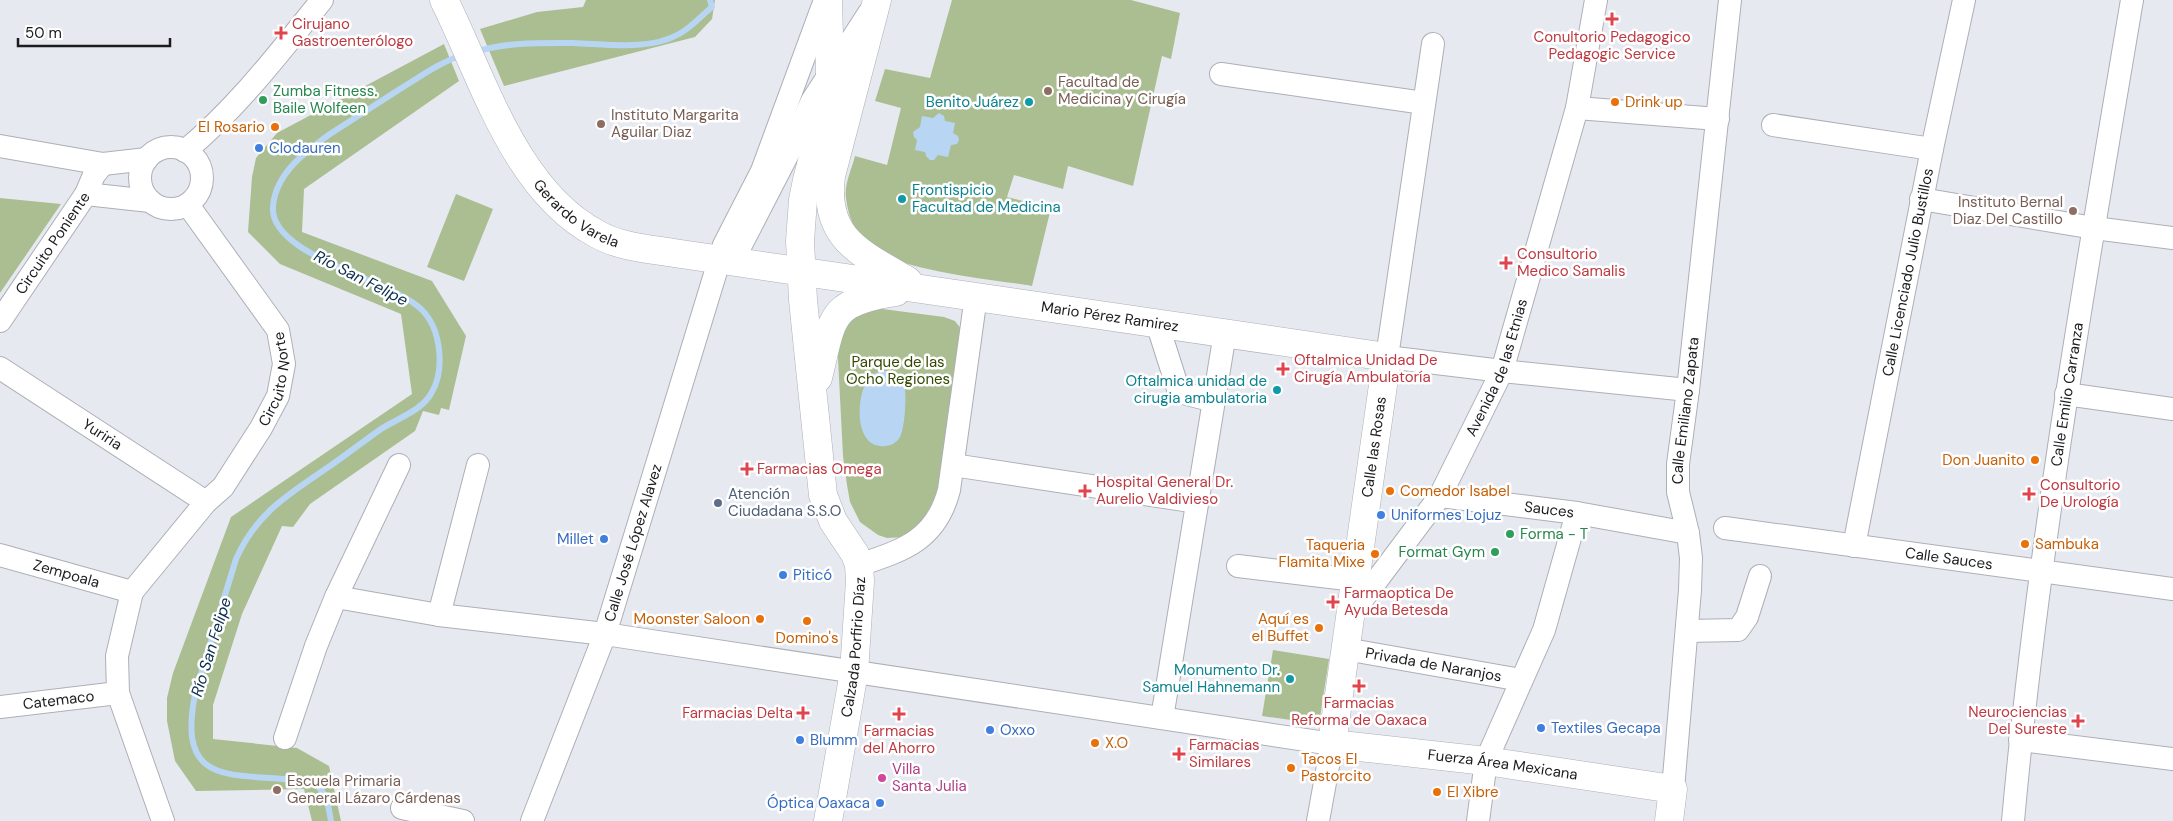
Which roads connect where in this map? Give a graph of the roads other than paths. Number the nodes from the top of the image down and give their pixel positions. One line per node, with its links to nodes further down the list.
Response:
1 (322, 0): 18 (street)
2 (444, 0): 27 (main road, Gerardo Varela)
3 (826, 0): 10 (main road, Calzada Porfirio Díaz); 27 (street, Calle José López Alavez)
4 (1596, 0): 13 (street, Avenida de las Etnias)
5 (1730, 0): 14 (street, Calle Emiliano Zapata)
6 (1964, 0): 17 (street, Calle Licenciado Julio Bustillos)
7 (2132, 0): 25 (street, Calle Emilio Carranza)
8 (876, 1): 10 (street); 29 (main road)
9 (1433, 44): 12 (street, Calle las Rosas)
10 (830, 74): 27 (street); 28 (main road, Calzada Porfirio Díaz)
11 (1221, 74): 12 (street)
12 (1424, 103): 34 (street, Calle las Rosas)
13 (1577, 108): 14 (street); 36 (street, Avenida de las Etnias)
14 (1718, 120): 37 (street, Calle Emiliano Zapata)
15 (1773, 124): 17 (street)
16 (0, 146): 20 (street)
17 (1932, 149): 22 (street, Calle Licenciado Julio Bustillos)
18 (185, 150): 19 (street); 24 (street)
19 (147, 159): 20 (street); 23 (street)
20 (103, 164): 21 (street, Circuito Poniente)
21 (86, 194): 23 (street); 31 (street, Circuito Poniente)
22 (1922, 199): 25 (street); 51 (street, Calle Licenciado Julio Bustillos)
23 (150, 201): 24 (street)
24 (188, 205): 46 (street, Circuito Norte)
25 (2094, 228): 26 (street); 38 (street, Calle Emilio Carranza)
26 (2173, 238)
27 (719, 260): 28 (main road, Mario Pérez Ramirez); 64 (street, Calle José López Alavez)
28 (801, 271): 29 (main road, Mario Pérez Ramirez); 39 (main road, Calzada Porfirio Díaz)
29 (920, 288): 30 (main road, Mario Pérez Ramirez); 39 (main road)
30 (976, 296): 32 (main road, Mario Pérez Ramirez); 44 (street)
31 (0, 321)
32 (1157, 323): 33 (main road, Mario Pérez Ramirez); 40 (street)
33 (1225, 333): 34 (main road, Mario Pérez Ramirez); 40 (street)
34 (1387, 357): 36 (street, Mario Pérez Ramirez); 57 (main road, Calle las Rosas)
35 (0, 368): 46 (street, Yuriria)
36 (1502, 372): 37 (street, Mario Pérez Ramirez); 45 (street, Avenida de las Etnias)
37 (1688, 390): 50 (street, Calle Emiliano Zapata)
38 (2066, 394): 41 (street); 55 (street, Calle Emilio Carranza)
39 (813, 397): 53 (main road, Calzada Porfirio Díaz)
40 (1214, 400): 47 (street)
41 (2173, 410)
42 (399, 465): 60 (street)
43 (478, 465): 61 (street)
44 (953, 465): 47 (street); 53 (street)
45 (1440, 496): 48 (street, Sauces); 62 (street, Avenida de las Etnias)
46 (206, 502): 59 (street, Circuito Norte)
47 (1197, 502): 70 (street)
48 (1576, 513): 50 (street, Sauces); 67 (street, Privada de Naranjos)
49 (1726, 528): 51 (street, Calle Sauces)
50 (1688, 533): 63 (street, Calle Emiliano Zapata)
51 (1854, 546): 55 (street, Calle Sauces)
52 (0, 555): 59 (street, Zempoala)
53 (859, 566): 66 (main road, Calzada Porfirio Díaz)
54 (1238, 566): 57 (street)
55 (2042, 572): 58 (street, Calle Sauces); 72 (street, Calle Emilio Carranza)
56 (1760, 576): 63 (street)
57 (1355, 580): 62 (main road, Calle las Rosas)
58 (2173, 588)
59 (132, 592): 68 (street)
60 (336, 596): 61 (street); 71 (street)
61 (439, 615): 64 (street)
62 (1350, 616): 65 (main road, Calle las Rosas)
63 (1687, 631): 76 (street, Calle Emiliano Zapata)
64 (605, 634): 66 (street); 80 (street, Calle José López Alavez)
65 (1345, 649): 67 (street, Privada de Naranjos); 73 (main road, Calle las Rosas)
66 (854, 672): 70 (street); 81 (main road, Calzada Porfirio Díaz)
67 (1521, 680): 75 (street, Privada de Naranjos)
68 (118, 693): 69 (street, Catemaco); 78 (street)
69 (0, 707)
70 (1162, 718): 73 (street)
71 (285, 738)
72 (2020, 740): 74 (street); 85 (street, Calle Emilio Carranza)
73 (1332, 744): 75 (main road, Fuerza Área Mexicana); 82 (street, Calle las Rosas)
74 (2173, 758)
75 (1486, 761): 76 (main road, Fuerza Área Mexicana); 83 (street, Privada de Naranjos)
76 (1673, 789): 84 (main road, Calle Emiliano Zapata)
77 (402, 808): 79 (street)
78 (163, 821)
79 (462, 821)
80 (532, 821)
81 (828, 821)
82 (1318, 821)
83 (1478, 821)
84 (1668, 821)
85 (2013, 821)

